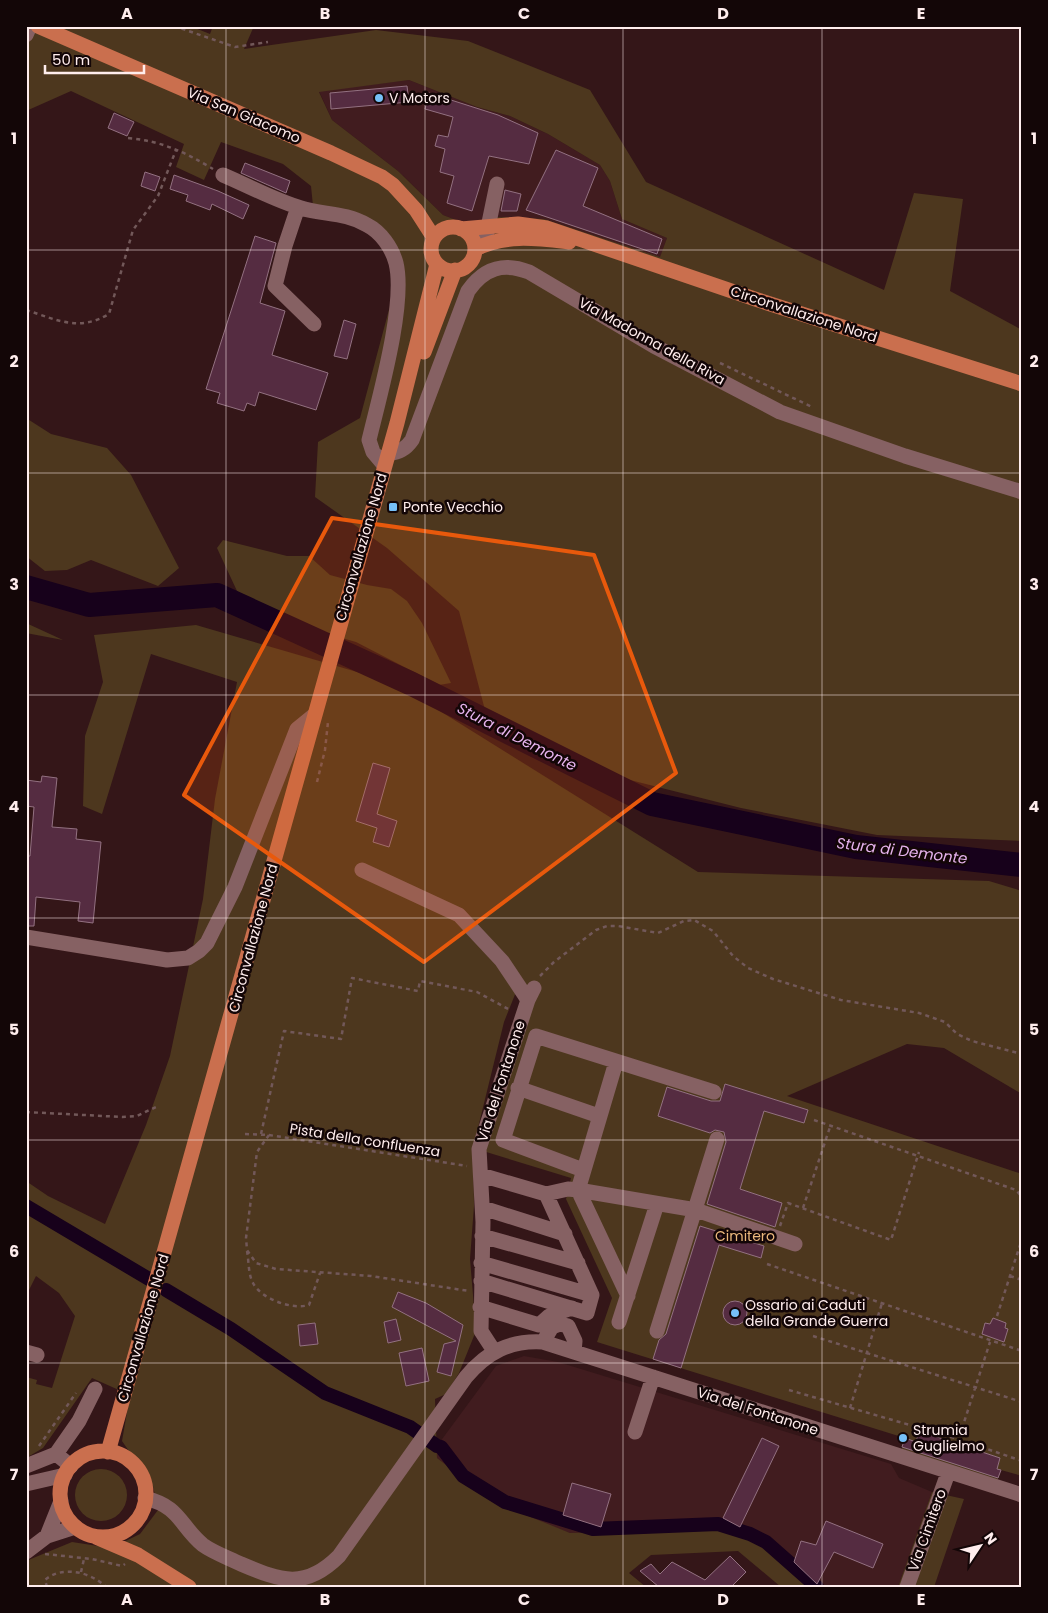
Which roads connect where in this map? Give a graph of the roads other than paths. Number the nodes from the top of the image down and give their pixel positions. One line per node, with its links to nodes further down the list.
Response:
1 (30, 26): 3 (street)
2 (38, 26): 6 (main road, Via San Giacomo)
3 (26, 35)
4 (223, 175): 7 (street)
5 (497, 184): 8 (street)
6 (393, 185): 9 (main road, Via San Giacomo); 10 (main road, Via San Giacomo)
7 (298, 208): 15 (street); 18 (street)
8 (488, 225): 9 (main road, Circonvallazione Nord); 11 (main road, Circonvallazione Nord); 12 (street)
9 (455, 228): 10 (main road); 12 (main road)
10 (434, 238): 13 (main road)
11 (587, 243): 12 (main road, Circonvallazione Nord); 16 (main road, Circonvallazione Nord)
12 (478, 248): 14 (main road)
13 (437, 264): 14 (main road); 17 (main road, Circonvallazione Nord)
14 (456, 270): 17 (main road, Circonvallazione Nord)
15 (314, 324)
16 (1022, 384)
17 (396, 423): 18 (main road, Circonvallazione Nord)
18 (386, 460): 19 (street, Via Madonna della Riva); 20 (main road, Circonvallazione Nord)
19 (1022, 492)
20 (314, 716): 22 (street); 52 (main road, Circonvallazione Nord)
21 (362, 870): 29 (street, Via del Fontanone)
22 (26, 937)
23 (616, 1062): 24 (street); 25 (street); 26 (street)
24 (518, 1088): 26 (street); 28 (street)
25 (714, 1092)
26 (599, 1116): 28 (street)
27 (717, 1139): 34 (street)
28 (583, 1170): 30 (street)
29 (481, 1172): 31 (street); 33 (street, Via del Fontanone)
30 (578, 1190): 31 (street); 32 (street); 42 (street)
31 (546, 1194): 35 (street)
32 (657, 1204): 34 (street); 42 (street)
33 (482, 1208): 35 (street); 36 (street, Via del Fontanone)
34 (696, 1210): 37 (street); 45 (street)
35 (565, 1234): 39 (street)
36 (482, 1236): 38 (street, Via del Fontanone); 39 (street)
37 (796, 1244)
38 (481, 1263): 40 (street, Via del Fontanone); 41 (street)
39 (578, 1263): 41 (street)
40 (480, 1294): 43 (street); 43 (street); 47 (street, Via del Fontanone)
41 (592, 1295): 43 (street)
42 (628, 1296): 44 (street)
43 (572, 1308)
44 (619, 1322)
45 (657, 1331)
46 (543, 1342): 47 (street, Via del Fontanone); 48 (street, Via del Fontanone); 48 (street)
47 (494, 1351): 59 (street, Via del Fontanone)
48 (574, 1352): 49 (street, Via del Fontanone)
49 (653, 1377): 51 (street); 56 (street, Via del Fontanone)
50 (95, 1389): 53 (street)
51 (635, 1432)
52 (108, 1452): 55 (main road); 59 (main road)
53 (56, 1454): 54 (street); 55 (street)
54 (26, 1466)
55 (68, 1471): 57 (street); 60 (main road)
56 (948, 1473): 58 (street, Via del Fontanone); 68 (street, Via Cimitero)
57 (26, 1484)
58 (1022, 1495)
59 (146, 1498): 61 (main road)
60 (60, 1500): 62 (main road); 63 (street)
61 (140, 1516): 64 (main road); 66 (main road)
62 (75, 1527): 63 (street); 64 (main road)
63 (47, 1536): 65 (street)
64 (95, 1536): 66 (main road)
65 (33, 1551)
66 (134, 1558): 67 (main road)
67 (189, 1587)
68 (906, 1587)

